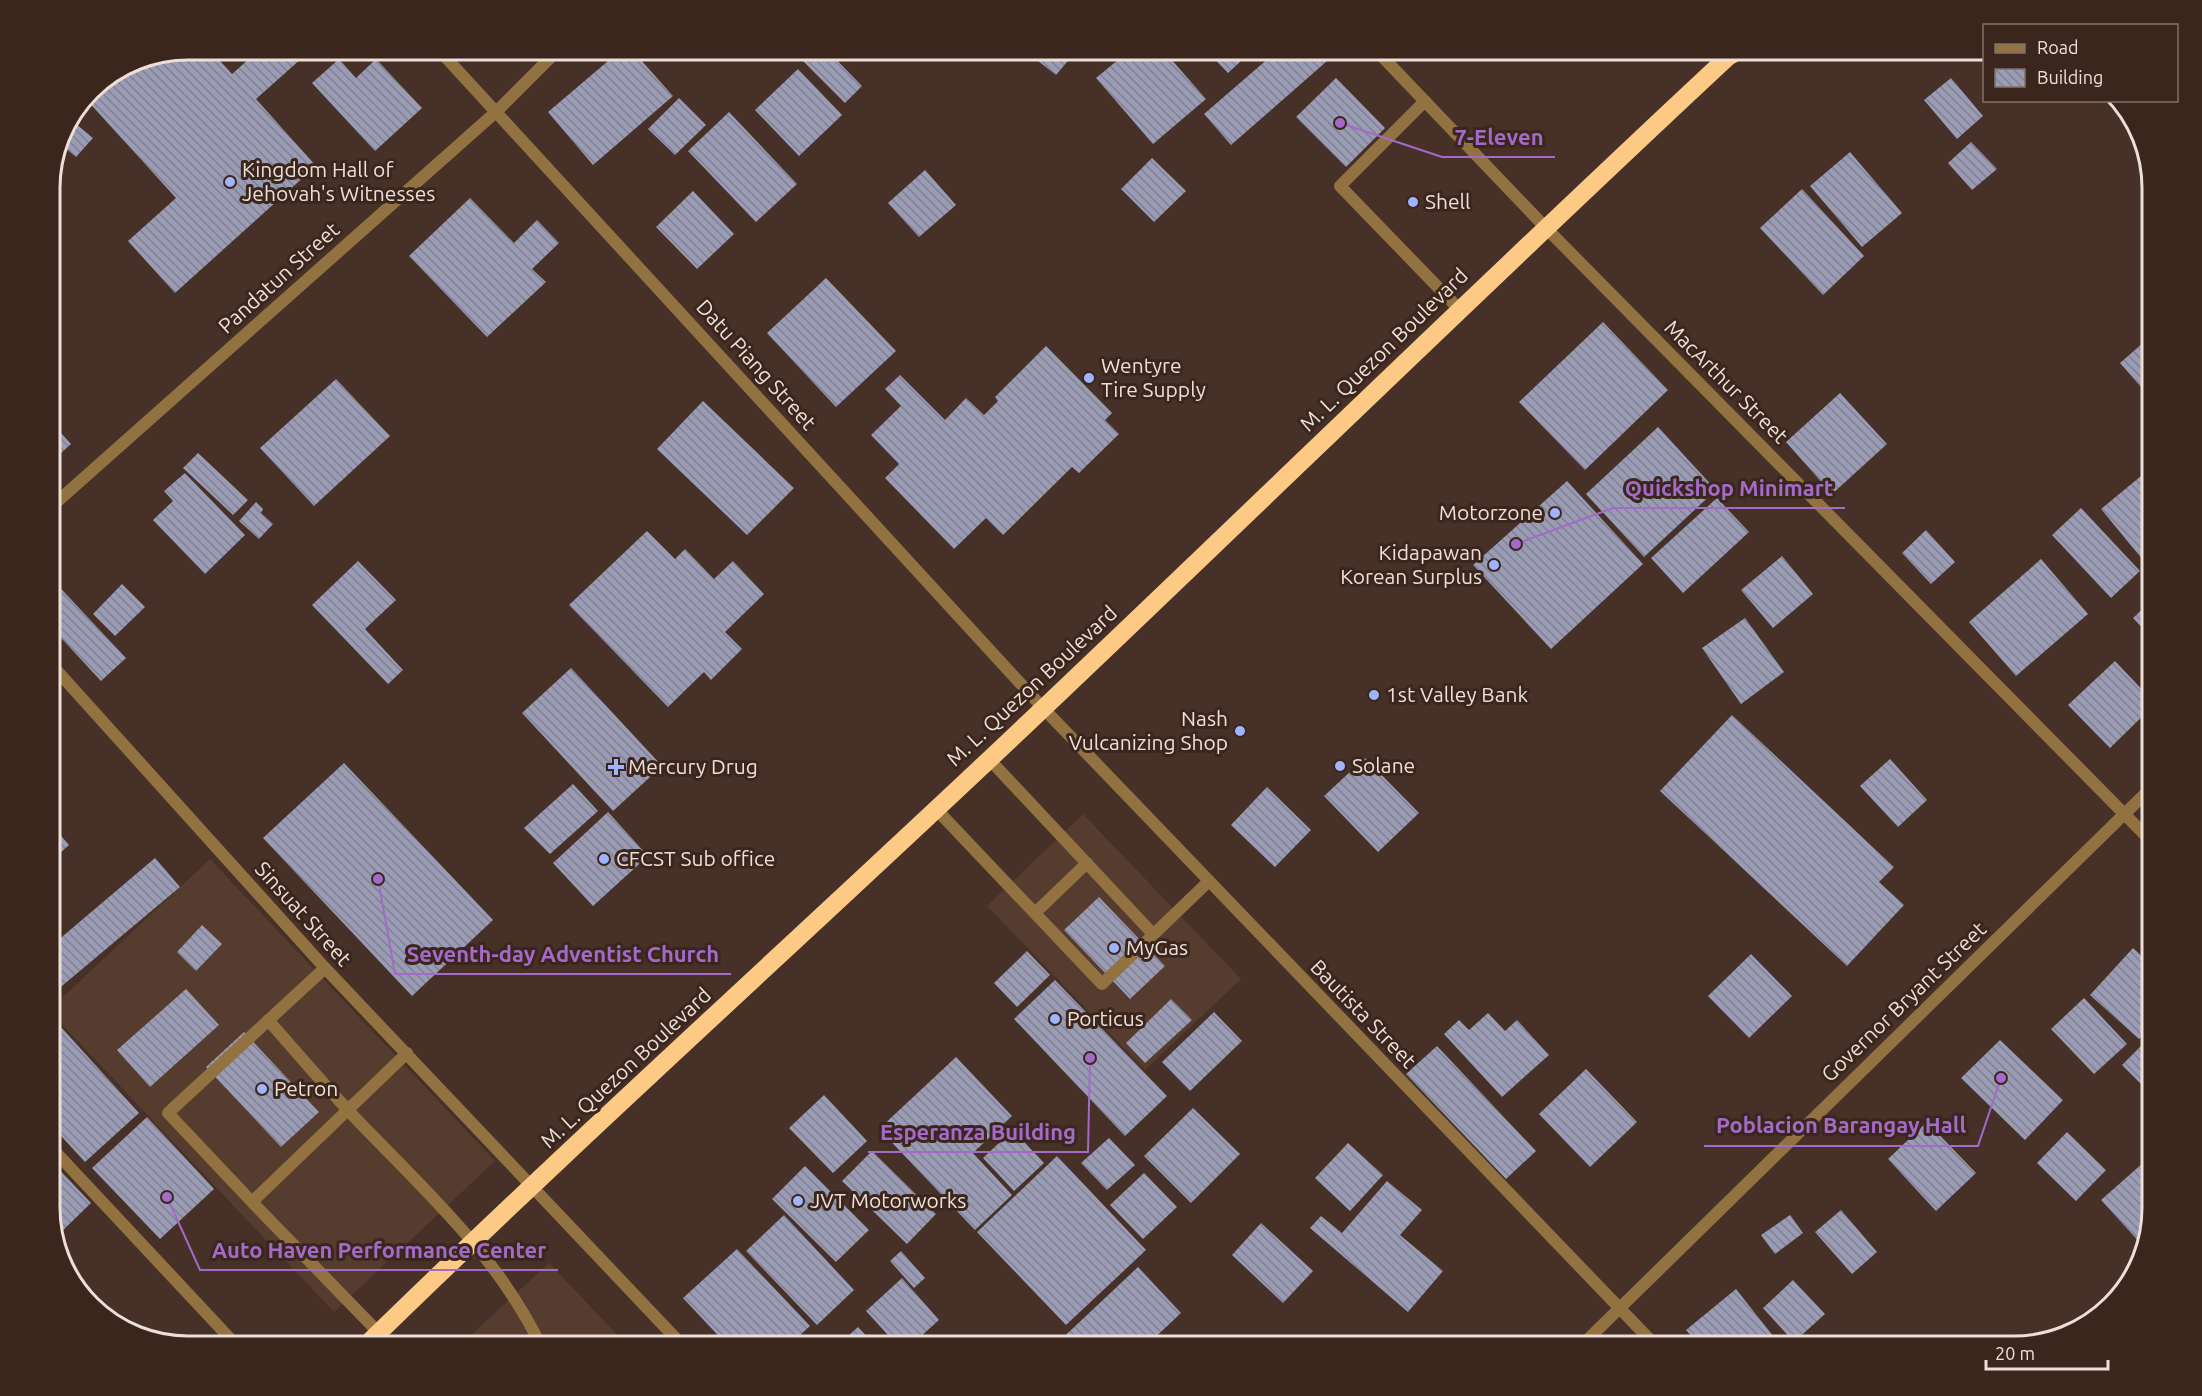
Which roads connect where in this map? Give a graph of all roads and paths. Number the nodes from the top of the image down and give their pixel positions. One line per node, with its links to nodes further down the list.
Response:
1 (449, 60): 6 (street, Datu Piang Street)
2 (548, 60): 6 (street, Pandatun Street)
3 (1386, 60): 5 (street, MacArthur Street)
4 (1725, 60): 7 (highway, M. L. Quezon Boulevard)
5 (1425, 101): 7 (street, MacArthur Street); 8 (street)
6 (497, 111): 9 (street, Pandatun Street); 11 (street, Datu Piang Street)
7 (1545, 227): 8 (highway, M. L. Quezon Boulevard); 15 (street, MacArthur Street)
8 (1459, 309): 11 (highway, M. L. Quezon Boulevard)
9 (60, 499)
10 (60, 674): 21 (street, Sinsuat Street)
11 (1043, 708): 12 (highway, M. L. Quezon Boulevard); 18 (street, Bautista Street)
12 (989, 759): 14 (highway, M. L. Quezon Boulevard); 17 (street)
13 (2142, 797): 15 (street, Governor Bryant Street)
14 (936, 808): 19 (street); 26 (highway, M. L. Quezon Boulevard)
15 (2125, 814): 16 (street, MacArthur Street); 29 (street, Governor Bryant Street)
16 (2142, 832)
17 (1088, 863): 19 (street); 20 (street)
18 (1209, 881): 20 (street); 29 (street, Bautista Street)
19 (1035, 913): 20 (street)
20 (1154, 934)
21 (325, 968): 22 (street); 23 (street, Sinsuat Street)
22 (268, 1020): 24 (street); 27 (street)
23 (407, 1053): 24 (street); 26 (street, Sinsuat Street)
24 (347, 1110): 27 (street); 28 (street)
25 (60, 1157): 31 (street)
26 (530, 1187): 28 (highway, M. L. Quezon Boulevard); 34 (street, Sinsuat Street)
27 (252, 1202): 30 (street)
28 (474, 1241): 30 (highway, M. L. Quezon Boulevard); 33 (street)
29 (1619, 1309): 35 (street, Governor Bryant Street); 36 (street, Bautista Street)
30 (379, 1333): 32 (highway, M. L. Quezon Boulevard)
31 (227, 1336)
32 (376, 1336)
33 (536, 1336)
34 (672, 1336)
35 (1592, 1336)
36 (1645, 1336)

